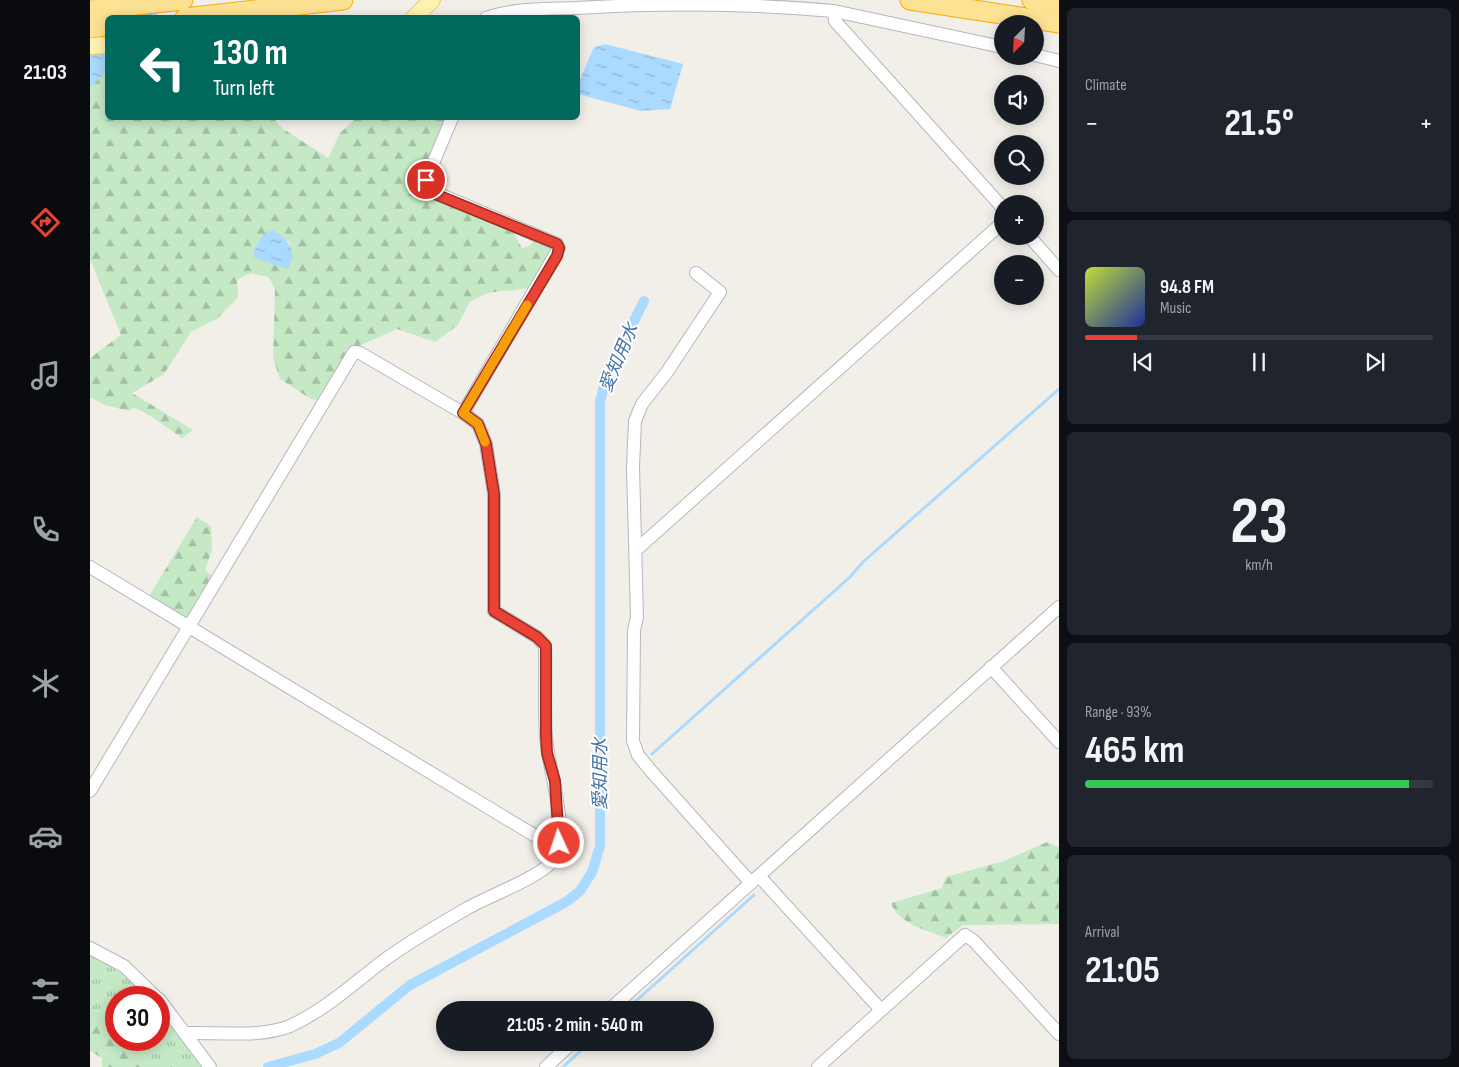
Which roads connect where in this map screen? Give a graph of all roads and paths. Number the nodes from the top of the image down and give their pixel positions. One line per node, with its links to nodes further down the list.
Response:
1 (183, 0): 6 (highway)
2 (343, 0): 8 (highway)
3 (910, 0): 10 (highway)
4 (1032, 0): 5 (highway)
5 (1059, 4)
6 (90, 10)
7 (834, 11): 9 (street); 15 (street); 19 (street)
8 (187, 13)
9 (505, 15)
10 (1059, 23)
11 (105, 26): 12 (highway)
12 (90, 28)
13 (105, 44): 14 (main road)
14 (90, 46)
15 (994, 46)
16 (1044, 57): 17 (street)
17 (1059, 61)
18 (451, 120): 24 (street)
19 (994, 198)
20 (994, 230): 25 (street)
21 (1037, 245): 22 (street)
22 (1059, 270)
23 (696, 273): 25 (street)
24 (463, 413): 28 (street); 32 (street)
25 (636, 550): 33 (street)
26 (90, 567): 28 (street)
27 (1059, 607): 29 (street)
28 (188, 628): 31 (street); 32 (street)
29 (991, 668): 30 (street); 33 (street)
30 (1059, 742)
31 (90, 791)
32 (557, 849): 39 (street)
33 (755, 879): 36 (street); 37 (street)
34 (90, 948): 35 (street)
35 (145, 986)
36 (619, 1001)
37 (882, 1010): 40 (street); 44 (street)
38 (170, 1013): 39 (street)
39 (186, 1033): 42 (street)
40 (1059, 1034)
41 (563, 1051): 43 (street)
42 (210, 1067)
43 (546, 1067)
44 (818, 1067)

